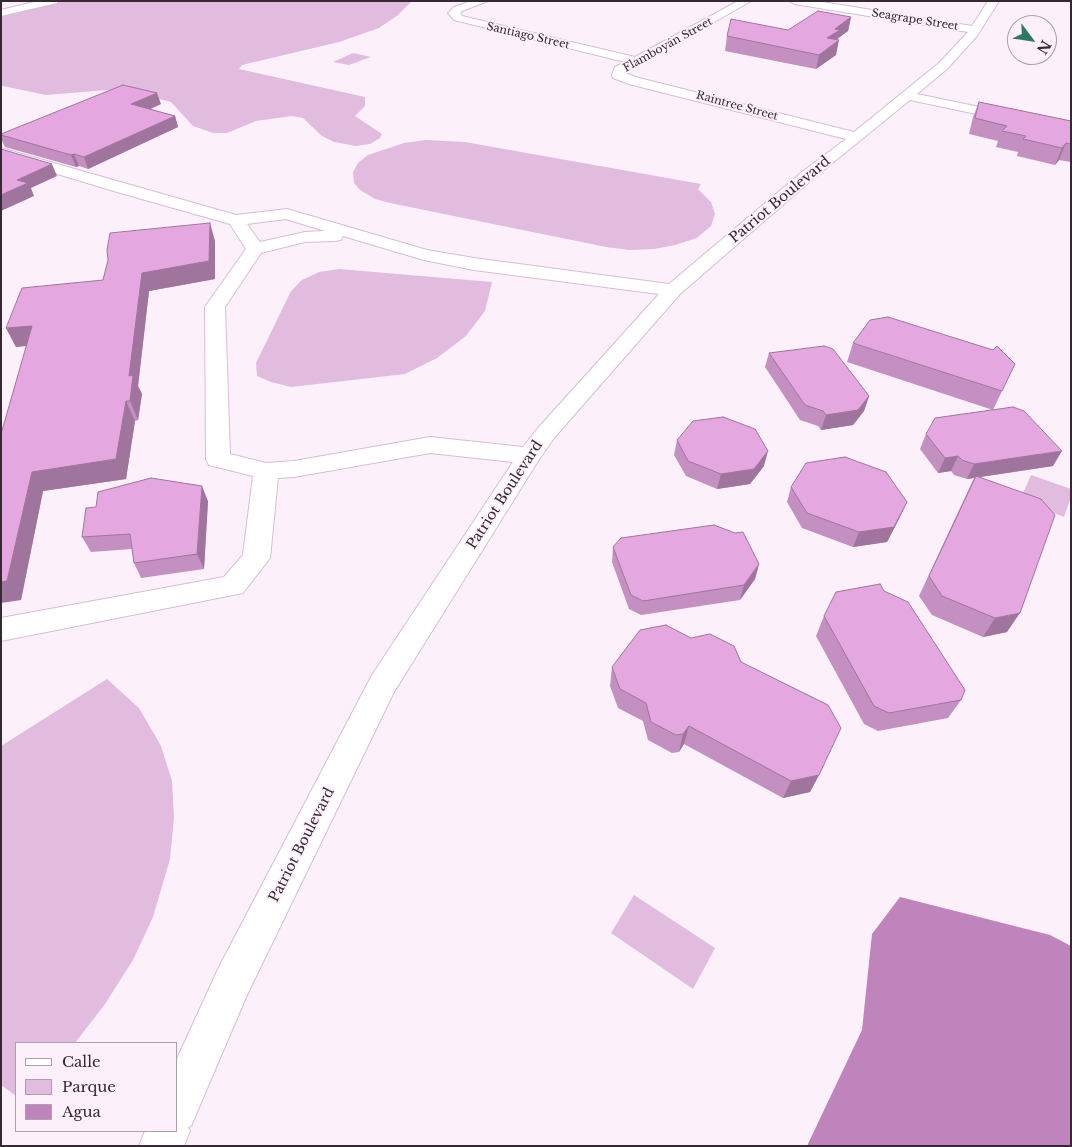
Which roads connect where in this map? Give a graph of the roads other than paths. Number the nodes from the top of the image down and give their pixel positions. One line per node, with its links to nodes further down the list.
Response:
1 (52, 1): 8 (street)
2 (483, 1): 10 (street, Santiago Street)
3 (746, 1): 10 (street, Flamboyán Street)
4 (794, 1): 7 (street, Seagrape Street)
5 (863, 1): 7 (street)
6 (994, 1): 9 (street, Patriot Boulevard)
7 (855, 11): 9 (street, Seagrape Street)
8 (1, 13)
9 (976, 30): 12 (street, Patriot Boulevard)
10 (636, 62): 11 (street, Flamboyán Street)
11 (618, 75): 14 (street, Raintree Street)
12 (908, 96): 13 (street); 14 (street, Patriot Boulevard)
13 (1071, 130)
14 (857, 137): 19 (street, Patriot Boulevard)
15 (1, 152): 16 (street)
16 (236, 220): 17 (street); 18 (street)
17 (357, 236): 18 (street); 19 (street)
18 (255, 250): 21 (street)
19 (673, 290): 20 (street, Patriot Boulevard)
20 (529, 456): 21 (street); 23 (street, Patriot Boulevard)
21 (266, 471): 22 (street)
22 (1, 630)
23 (178, 1106)
24 (168, 1132): 25 (street)
25 (161, 1146)

